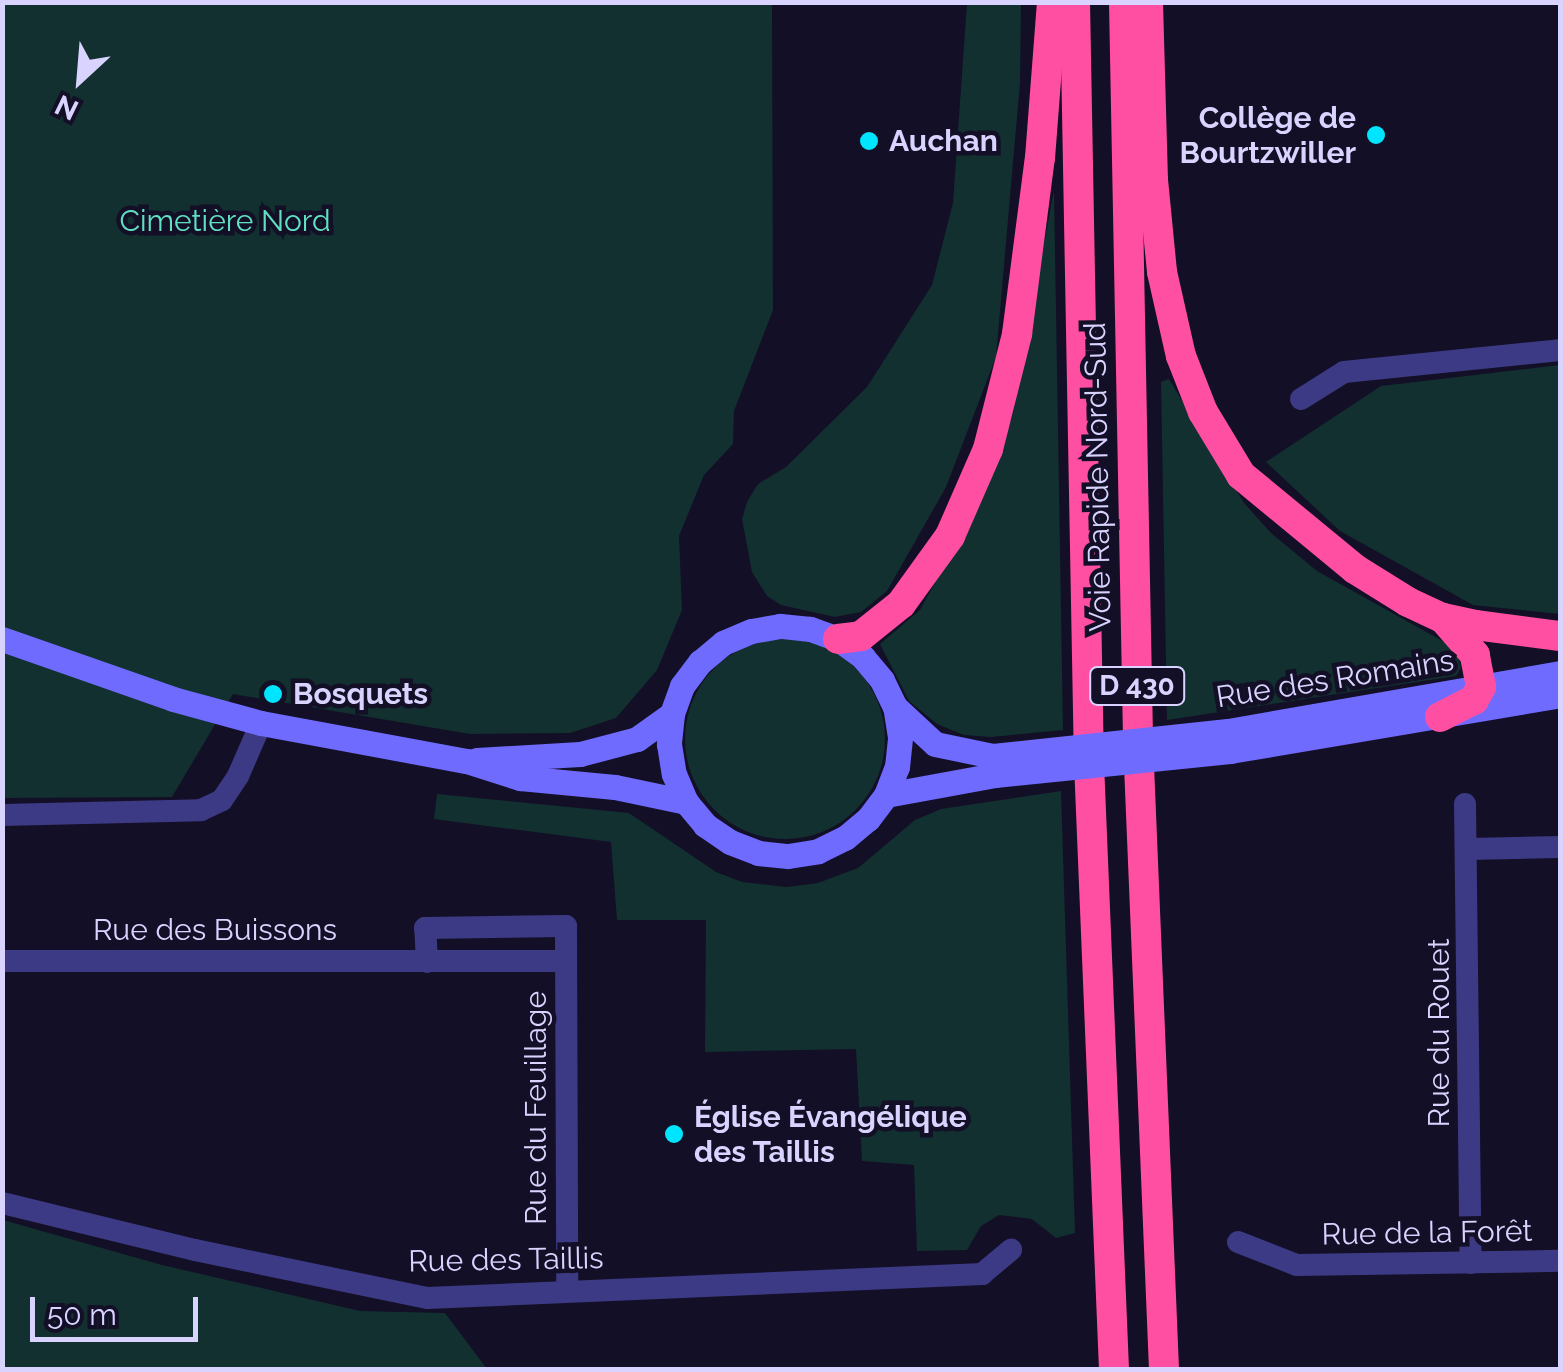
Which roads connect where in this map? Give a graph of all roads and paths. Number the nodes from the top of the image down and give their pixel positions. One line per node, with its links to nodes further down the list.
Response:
1 (1052, 2): 10 (highway)
2 (1075, 2): 36 (highway, Voie Rapide Nord-Sud / D 430)
3 (1124, 2): 37 (highway, Voie Rapide Nord-Sud / D 430)
4 (1148, 2): 7 (highway)
5 (1560, 350): 6 (street)
6 (1301, 399)
7 (1443, 618): 8 (highway); 12 (highway)
8 (1560, 636)
9 (2, 638): 17 (main road)
10 (838, 639): 14 (main road); 15 (main road)
11 (1560, 673): 12 (main road, Rue des Romains)
12 (1481, 687): 16 (highway); 18 (main road, Rue des Romains)
13 (1560, 695): 16 (main road, Rue des Romains)
14 (894, 708): 20 (main road, Rue des Romains); 21 (main road)
15 (672, 714): 19 (main road); 22 (main road)
16 (1440, 717): 18 (main road, Rue des Romains)
17 (261, 722): 19 (main road); 24 (street)
18 (1229, 741): 20 (main road, Rue des Romains, bridge)
19 (467, 761): 22 (main road)
20 (994, 765): 21 (main road, Rue des Romains)
21 (886, 795): 22 (main road)
22 (686, 802)
23 (1464, 804): 26 (street, Rue du Rouet)
24 (2, 815)
25 (1560, 846): 26 (street)
26 (1468, 849): 34 (street, Rue du Rouet)
27 (566, 961): 29 (street, Rue des Buissons); 29 (street, Rue du Feuillage); 35 (street, Rue du Feuillage)
28 (2, 962): 29 (street, Rue des Buissons)
29 (427, 962)
30 (2, 1203): 35 (street, Rue des Taillis)
31 (1238, 1242): 34 (street, Rue de la Forêt)
32 (1012, 1250): 35 (street, Rue des Taillis)
33 (1560, 1261): 34 (street, Rue de la Forêt)
34 (1471, 1263)
35 (568, 1290)
36 (1114, 1370)
37 (1164, 1370)

